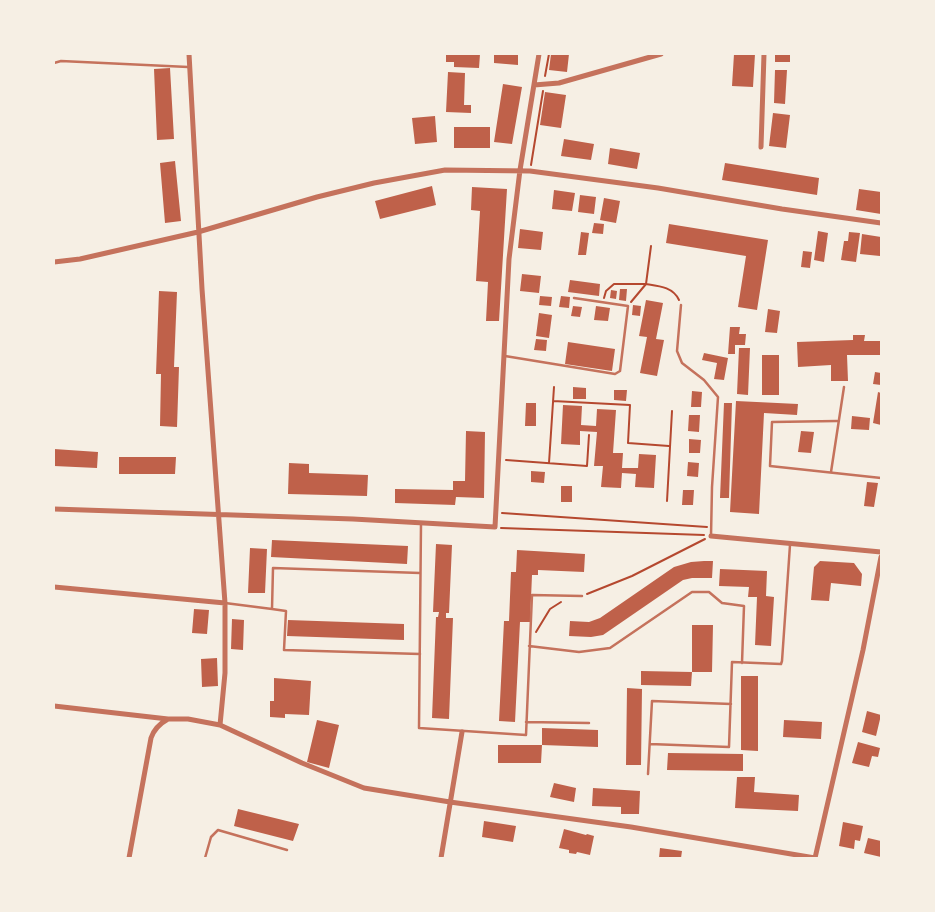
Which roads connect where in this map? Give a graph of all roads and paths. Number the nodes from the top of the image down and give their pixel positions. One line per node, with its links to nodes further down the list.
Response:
1 (189, 54): 7 (street)
2 (539, 54): 9 (street)
3 (549, 54): 8 (path)
4 (661, 54): 8 (street)
5 (764, 54): 10 (street)
6 (54, 63): 7 (lane)
7 (190, 67): 14 (street)
8 (544, 84): 9 (street); 12 (path)
9 (534, 85): 11 (street)
10 (761, 147)
11 (520, 170): 12 (street); 14 (street); 22 (street)
12 (530, 171): 13 (street)
13 (881, 223)
14 (198, 232): 16 (street); 37 (street)
15 (651, 246): 17 (path)
16 (54, 262)
17 (646, 284): 19 (path); 20 (path); 21 (path)
18 (574, 298): 19 (lane)
19 (603, 302): 21 (lane)
20 (681, 305): 40 (lane)
21 (628, 306): 22 (lane)
22 (504, 356): 30 (street)
23 (554, 387): 25 (path)
24 (844, 387): 27 (lane)
25 (553, 401): 29 (path); 31 (path)
26 (672, 411): 29 (path)
27 (837, 421): 32 (lane); 32 (lane)
28 (589, 435): 31 (path)
29 (669, 446): 34 (path)
30 (498, 459): 31 (path); 36 (street)
31 (549, 463)
32 (831, 472): 33 (lane)
33 (881, 478)
34 (666, 501)
35 (54, 509): 37 (street)
36 (495, 513): 39 (street); 40 (path)
37 (218, 514): 38 (street); 49 (street)
38 (421, 523): 39 (street); 45 (lane)
39 (495, 527): 41 (path)
40 (712, 527): 41 (lane)
41 (711, 536): 42 (street); 47 (path)
42 (790, 543): 43 (street); 53 (lane)
43 (881, 552)
44 (881, 557): 68 (street)
45 (421, 573): 50 (lane); 52 (lane)
46 (54, 587): 49 (street)
47 (582, 596): 51 (lane)
48 (566, 600): 51 (path)
49 (225, 603): 50 (lane); 59 (street)
50 (272, 609): 52 (lane)
51 (529, 646): 53 (lane); 57 (lane)
52 (420, 654): 60 (lane)
53 (742, 663): 54 (lane)
54 (731, 704): 61 (lane); 61 (lane)
55 (54, 706): 56 (street)
56 (168, 719): 59 (street); 65 (street)
57 (526, 722): 58 (lane); 60 (lane)
58 (589, 723)
59 (220, 725): 63 (street)
60 (462, 732): 63 (street)
61 (650, 744): 62 (lane)
62 (648, 774)
63 (450, 802): 67 (street); 68 (street)
64 (287, 850): 66 (lane)
65 (129, 858)
66 (204, 858)
67 (442, 858)
68 (815, 858)

